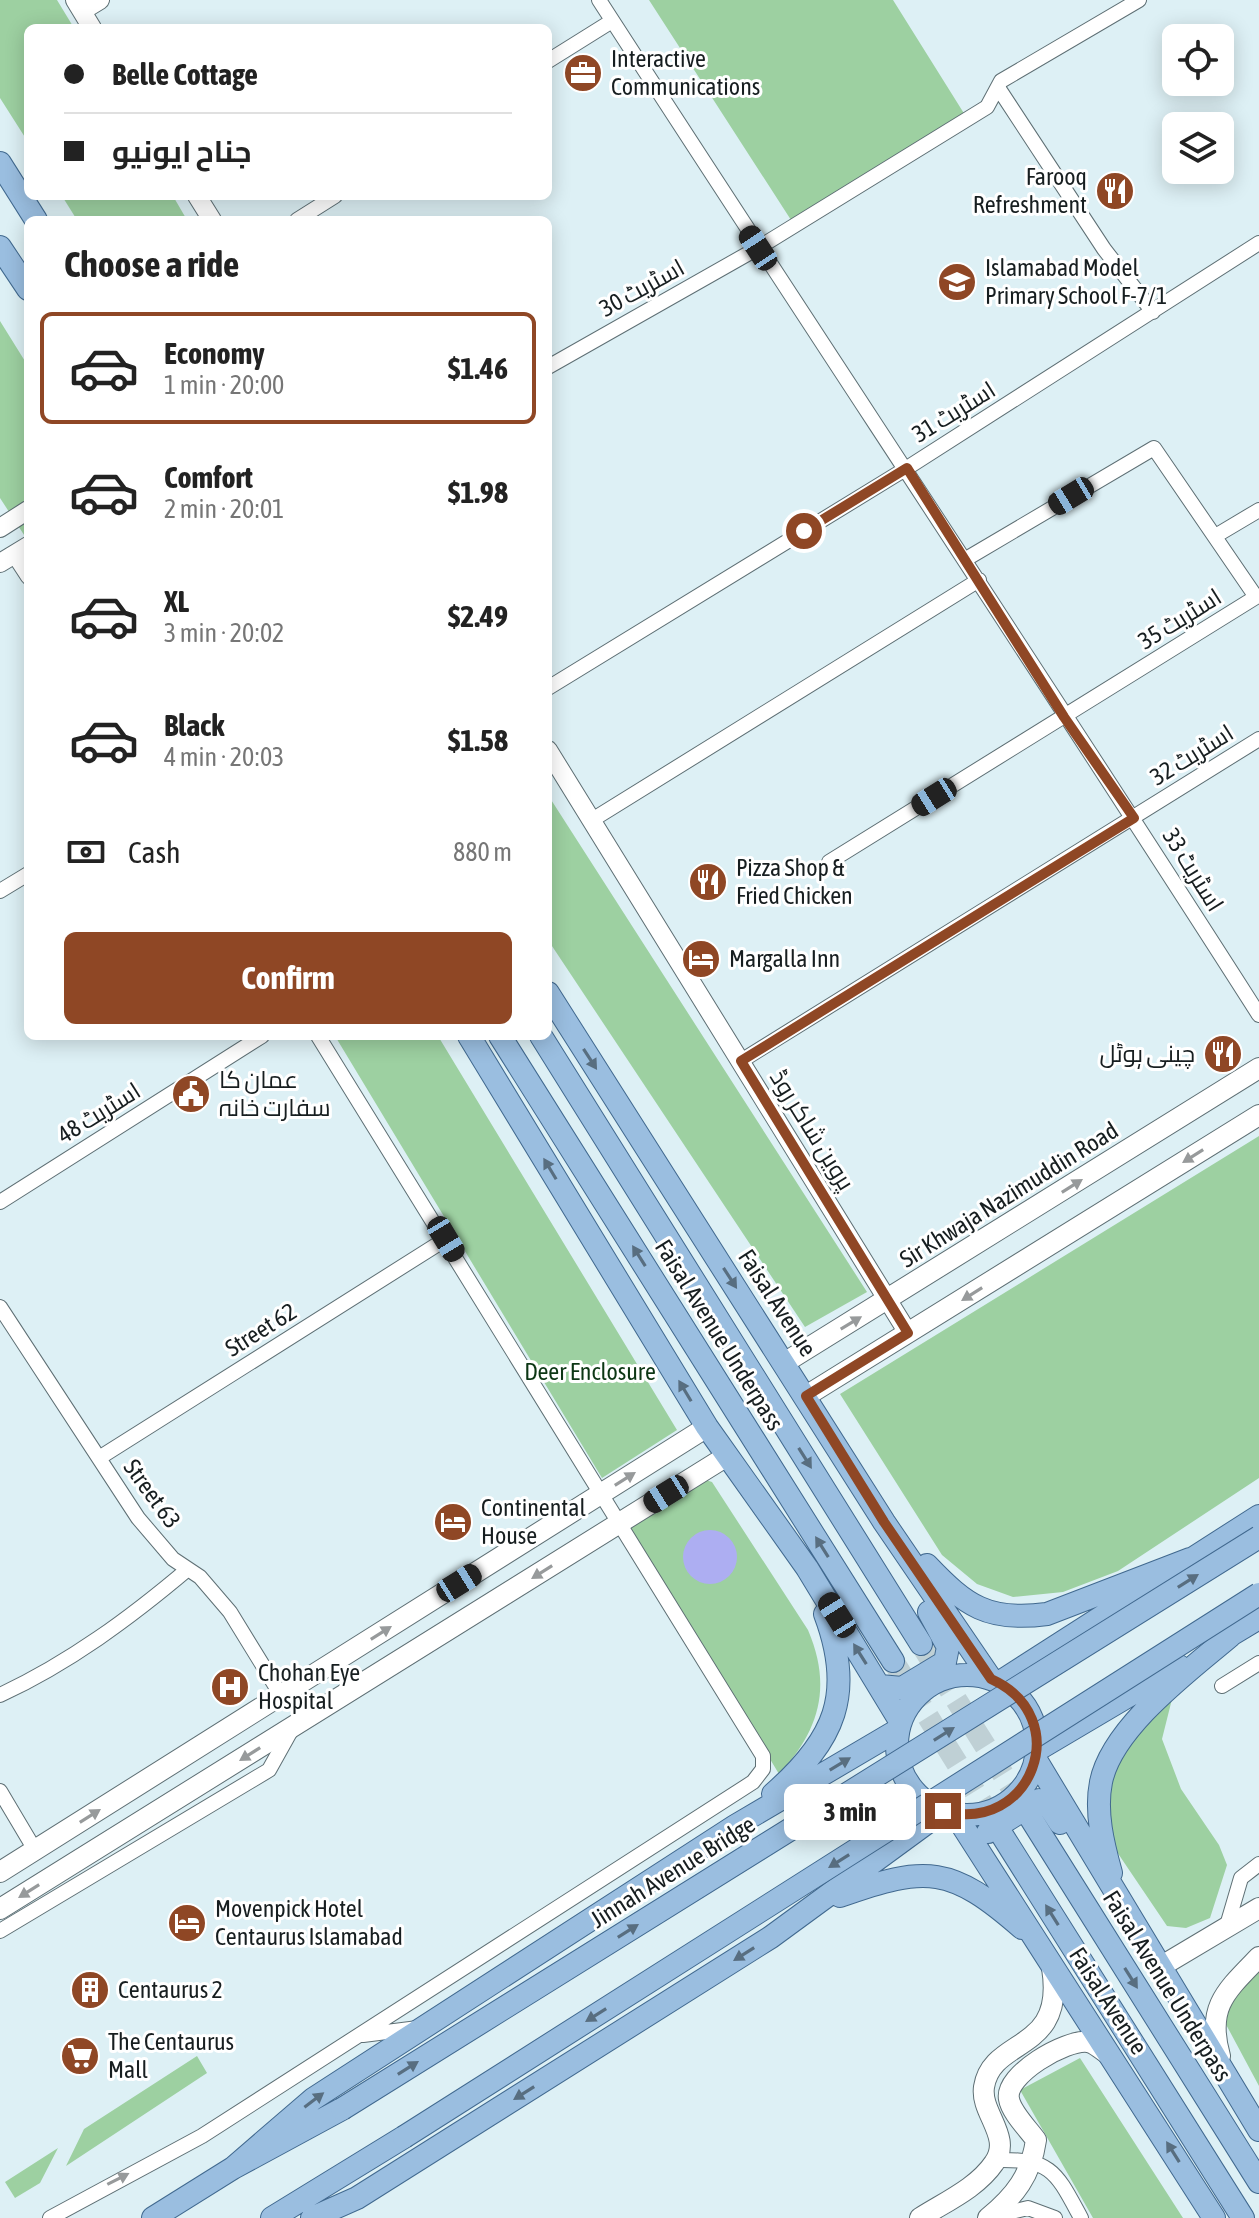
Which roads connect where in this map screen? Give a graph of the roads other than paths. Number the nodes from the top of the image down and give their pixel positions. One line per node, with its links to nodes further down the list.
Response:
1 (100, 0): 4 (street)
2 (599, 0): 5 (street, اسٹریٹ 33)
3 (1139, 0): 8 (street, اسٹریٹ 30)
4 (78, 6): 6 (street)
5 (612, 21): 7 (street); 15 (street, اسٹریٹ 33)
6 (89, 24)
7 (552, 58)
8 (999, 89): 15 (street, اسٹریٹ 30); 17 (street)
9 (0, 163): 11 (main road)
10 (329, 200): 12 (street)
11 (33, 216)
12 (303, 216)
13 (1259, 243): 17 (street, اسٹریٹ 31)
14 (0, 247): 16 (main road)
15 (758, 248): 18 (street, اسٹریٹ 30); 19 (street, اسٹریٹ 33)
16 (24, 283)
17 (1153, 312): 19 (street, اسٹریٹ 31)
18 (552, 365)
19 (907, 468): 24 (street, اسٹریٹ 33); 26 (street, اسٹریٹ 31)
20 (1259, 510): 23 (street)
21 (24, 512): 22 (street)
22 (0, 527)
23 (1217, 535): 24 (street, اسٹریٹ 35); 27 (street, اسٹریٹ 35)
24 (966, 559): 25 (street, اسٹریٹ 33)
25 (979, 580): 27 (street, اسٹریٹ 33); 31 (street)
26 (552, 686)
27 (1064, 717): 30 (street, اسٹریٹ 33); 32 (street)
28 (1259, 739): 30 (street, اسٹریٹ 32)
29 (552, 756): 31 (street, پروین شاکر روڈ)
30 (1134, 818): 36 (street, اسٹریٹ 33); 42 (street, اسٹریٹ 32)
31 (592, 820): 42 (street, پروین شاکر روڈ)
32 (829, 862)
33 (24, 876): 34 (street)
34 (0, 891)
35 (552, 999): 50 (main road, Faisal Avenue, one-way to 50)
36 (1259, 1015)
37 (256, 1040): 45 (street, اسٹریٹ 48)
38 (321, 1040): 46 (street)
39 (471, 1040): 52 (main road, one-way to 39)
40 (503, 1040): 69 (main road, Faisal Avenue Underpass, one-way to 40)
41 (544, 1040): 68 (main road, Faisal Avenue Underpass, one-way to 68)
42 (741, 1061): 47 (street, پروین شاکر روڈ)
43 (1259, 1068): 47 (main road, Sir Khwaja Nazimuddin Road, one-way to 43)
44 (1259, 1115): 49 (main road, one-way to 49)
45 (0, 1202)
46 (446, 1239): 54 (street, Street 62); 55 (street)
47 (889, 1300): 49 (street, پروین شاکر روڈ); 50 (main road, Sir Khwaja Nazimuddin Road, one-way to 47)
48 (0, 1307): 54 (street, Street 63)
49 (908, 1333): 51 (main road)
50 (784, 1363): 51 (main road, Faisal Avenue)
51 (806, 1396): 58 (main road, Faisal Avenue)
52 (707, 1427): 53 (main road); 55 (main road, one-way to 52)
53 (727, 1456): 59 (main road); 63 (main road)
54 (99, 1458): 64 (street, Street 63)
55 (599, 1495): 57 (main road); 59 (street)
56 (1259, 1516): 62 (main road)
57 (561, 1519): 61 (main road); 75 (main road, one-way to 57)
58 (884, 1522): 62 (main road); 71 (main road, Faisal Avenue); 72 (main road)
59 (618, 1524): 61 (main road); 99 (street)
60 (1259, 1537): 107 (main road, Jinnah Avenue Bridge, one-way to 60, bridge)
61 (583, 1547): 77 (main road, one-way to 77)
62 (1190, 1559): 71 (main road)
63 (807, 1568): 72 (main road, one-way to 63); 82 (main road)
64 (188, 1569): 74 (street); 75 (street, Street 63)
65 (1259, 1594): 112 (main road, one-way to 112, bridge)
66 (1259, 1618): 67 (main road)
67 (1230, 1636): 78 (main road); 88 (main road)
68 (921, 1644)
69 (893, 1661)
70 (1259, 1663): 73 (street)
71 (995, 1680): 76 (main road); 78 (main road)
72 (880, 1686): 76 (main road)
73 (1222, 1686)
74 (0, 1695)
75 (281, 1695): 84 (main road, one-way to 75)
76 (899, 1726): 80 (main road); 82 (main road, one-way to 76)
77 (294, 1727): 89 (main road, one-way to 89); 93 (street)
78 (1037, 1755): 80 (main road); 87 (main road)
79 (0, 1791): 84 (street)
80 (949, 1813): 91 (main road, Faisal Avenue); 94 (main road)
81 (1030, 1817): 108 (main road, Faisal Avenue Underpass, one-way to 108)
82 (735, 1826): 98 (main road)
83 (1002, 1835): 118 (main road, one-way to 83)
84 (35, 1850): 86 (main road)
85 (1259, 1864): 92 (street)
86 (0, 1872)
87 (1106, 1880): 88 (main road); 91 (main road)
88 (1120, 1902): 97 (main road)
89 (0, 1908)
90 (1259, 1908): 92 (main road)
91 (1021, 1912): 95 (main road, Faisal Avenue)
92 (1226, 1929): 97 (main road)
93 (0, 1931)
94 (771, 1937): 95 (main road); 113 (main road, one-way to 113)
95 (1046, 1952): 100 (main road); 102 (main road, Faisal Avenue)
96 (1259, 1957): 103 (main road)
97 (1160, 1967): 103 (main road)
98 (429, 2026): 99 (street); 107 (main road, one-way to 98)
99 (359, 2035): 110 (street, one-way to 99)
100 (1028, 2041): 101 (main road); 105 (main road)
101 (1043, 2059): 102 (main road); 106 (main road)
102 (1115, 2060): 117 (main road, Faisal Avenue, one-way to 102)
103 (1225, 2076): 104 (main road)
104 (1259, 2130)
105 (997, 2160): 106 (street); 114 (main road)
106 (1033, 2160): 109 (main road); 116 (street)
107 (233, 2168): 111 (main road)
108 (1259, 2182)
109 (989, 2217): 115 (street)
110 (50, 2218)
111 (153, 2218)
112 (272, 2218)
113 (312, 2218)
114 (920, 2218)
115 (1055, 2218)
116 (1081, 2218)
117 (1214, 2218)
118 (1243, 2218)

